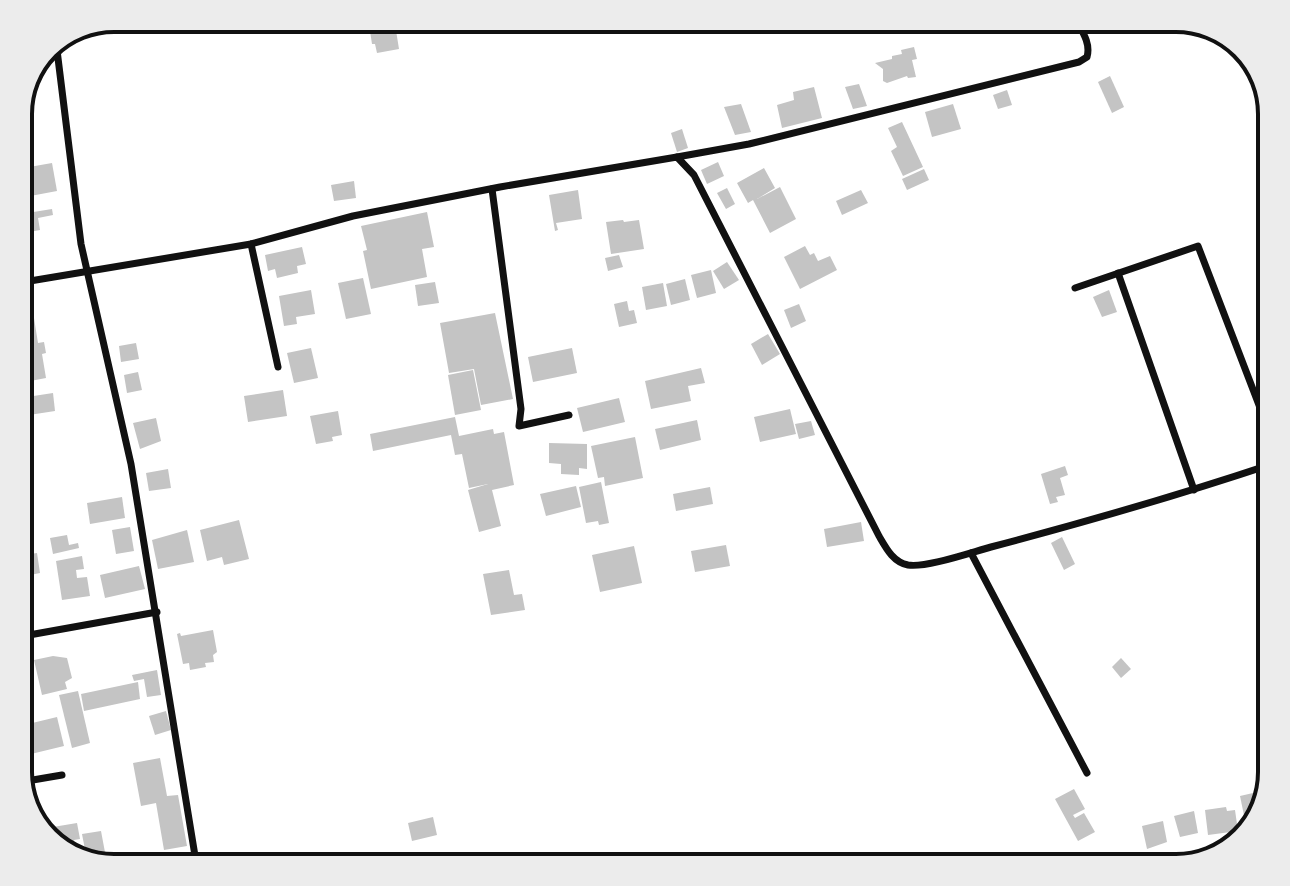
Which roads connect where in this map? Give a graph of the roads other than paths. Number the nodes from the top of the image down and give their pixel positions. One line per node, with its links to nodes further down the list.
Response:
1 (1082, 32): 3 (street)
2 (57, 55): 6 (street)
3 (677, 157): 4 (street); 17 (street)
4 (492, 189): 5 (street); 14 (street)
5 (251, 244): 7 (street); 12 (street)
6 (85, 261): 7 (street); 8 (street)
7 (101, 270): 8 (street)
8 (87, 272): 10 (street); 18 (street)
9 (1118, 273): 11 (street); 13 (street); 16 (street)
10 (32, 281)
11 (1075, 288)
12 (278, 367)
13 (1258, 402)
14 (569, 415)
15 (1258, 469): 16 (street)
16 (1194, 490): 17 (street)
17 (971, 553): 20 (street)
18 (157, 612): 19 (street); 23 (street)
19 (32, 634)
20 (1087, 773)
21 (62, 775): 22 (street)
22 (33, 780)
23 (195, 854)

